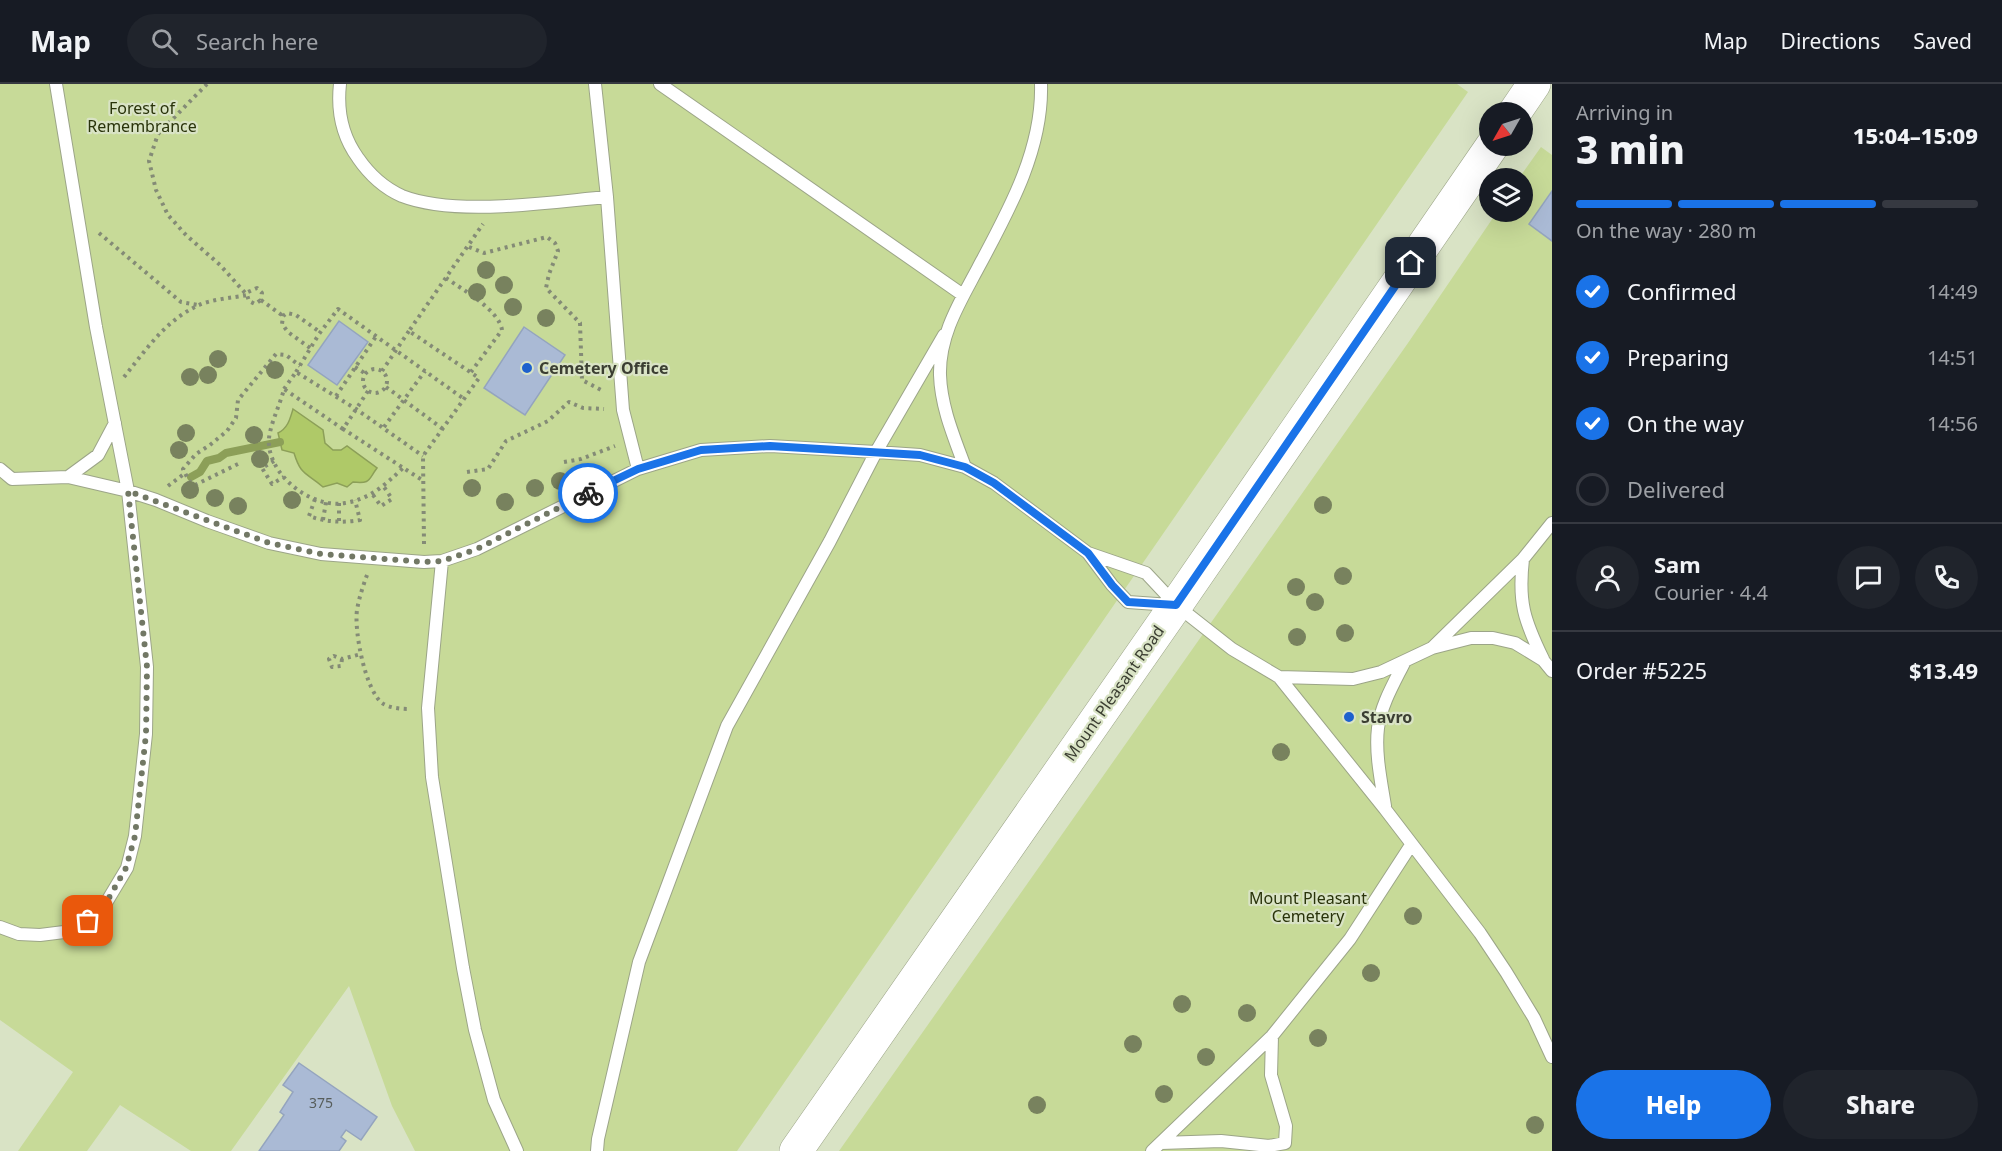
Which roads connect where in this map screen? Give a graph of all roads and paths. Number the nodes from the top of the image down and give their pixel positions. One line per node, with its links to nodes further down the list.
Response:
1 (56, 84): 12 (lane)
2 (207, 84): 15 (path)
3 (340, 84): 11 (lane)
4 (595, 84): 10 (lane)
5 (660, 84): 16 (lane)
6 (1041, 84): 16 (lane)
7 (1534, 84): 8 (main road)
8 (1522, 102)
9 (1485, 156): 76 (main road, Mount Pleasant Road)
10 (607, 197): 11 (lane); 41 (lane)
11 (495, 206): 13 (path)
12 (80, 225): 18 (path); 36 (lane)
13 (469, 247): 14 (path); 41 (path)
14 (446, 278): 20 (path); 31 (path)
15 (247, 295): 17 (path); 17 (path); 18 (path)
16 (963, 295): 23 (lane)
17 (261, 300): 19 (path)
18 (198, 305): 36 (path)
19 (283, 316): 21 (path); 24 (path)
20 (409, 331): 25 (path); 31 (path)
21 (321, 332): 22 (path); 24 (path)
22 (377, 335): 25 (path); 27 (path)
23 (944, 335): 47 (lane); 52 (lane)
24 (310, 348): 26 (path)
25 (396, 350): 28 (path); 29 (path)
26 (300, 366): 30 (path); 51 (path)
27 (355, 367): 32 (path); 37 (path)
28 (382, 371): 32 (path); 33 (path)
29 (425, 371): 38 (path); 39 (path)
30 (296, 372): 34 (path); 37 (path)
31 (471, 372): 39 (path)
32 (366, 374): 35 (path)
33 (386, 387): 35 (path); 38 (path)
34 (284, 389): 44 (path); 49 (path)
35 (368, 391): 40 (path)
36 (109, 396): 42 (lane)
37 (336, 396): 40 (path)
38 (403, 399): 43 (path); 45 (path)
39 (464, 399): 45 (path)
40 (356, 409): 43 (path); 44 (path)
41 (623, 410): 46 (lane); 56 (path)
42 (115, 423): 57 (lane); 62 (lane)
43 (384, 427): 48 (path)
44 (343, 429): 53 (path)
45 (443, 429): 48 (path)
46 (630, 441): 50 (path); 55 (lane)
47 (876, 452): 52 (lane); 55 (lane); 92 (lane)
48 (423, 456): 60 (path)
49 (274, 461): 58 (path); 58 (path)
50 (564, 462)
51 (238, 464)
52 (965, 467): 71 (lane)
53 (403, 468): 60 (path); 61 (path)
54 (0, 469): 59 (lane)
55 (638, 469): 74 (lane)
56 (467, 472)
57 (68, 477): 59 (lane); 62 (lane)
58 (284, 477): 64 (path)
59 (6, 480)
60 (422, 480): 75 (path)
61 (384, 487): 63 (path); 63 (path)
62 (128, 491): 72 (lane); 87 (lane)
63 (373, 495): 65 (path)
64 (315, 499): 66 (path); 68 (path)
65 (355, 500): 67 (path); 69 (path)
66 (326, 502): 67 (path); 68 (path)
67 (339, 503): 69 (path)
68 (323, 520): 69 (path)
69 (339, 522)
70 (1552, 523): 73 (lane)
71 (1088, 553): 76 (lane); 76 (lane)
72 (371, 558): 75 (lane); 78 (path)
73 (1523, 559): 77 (lane); 80 (lane)
74 (442, 561): 75 (lane); 84 (lane)
75 (424, 562)
76 (1176, 605): 83 (lane); 93 (main road, Mount Pleasant Road)
77 (1432, 648): 80 (lane); 81 (lane)
78 (361, 654): 79 (path); 84 (path)
79 (342, 659)
80 (1544, 660): 82 (lane)
81 (1404, 663): 83 (lane); 85 (lane)
82 (1552, 671)
83 (1279, 677): 85 (lane)
84 (428, 708): 91 (lane)
85 (1385, 809): 86 (lane)
86 (1411, 844): 88 (lane); 89 (lane)
87 (0, 927)
88 (1272, 1036): 90 (lane); 90 (lane)
89 (1552, 1057)
90 (1157, 1147)
91 (517, 1151)
92 (597, 1151)
93 (796, 1151)

